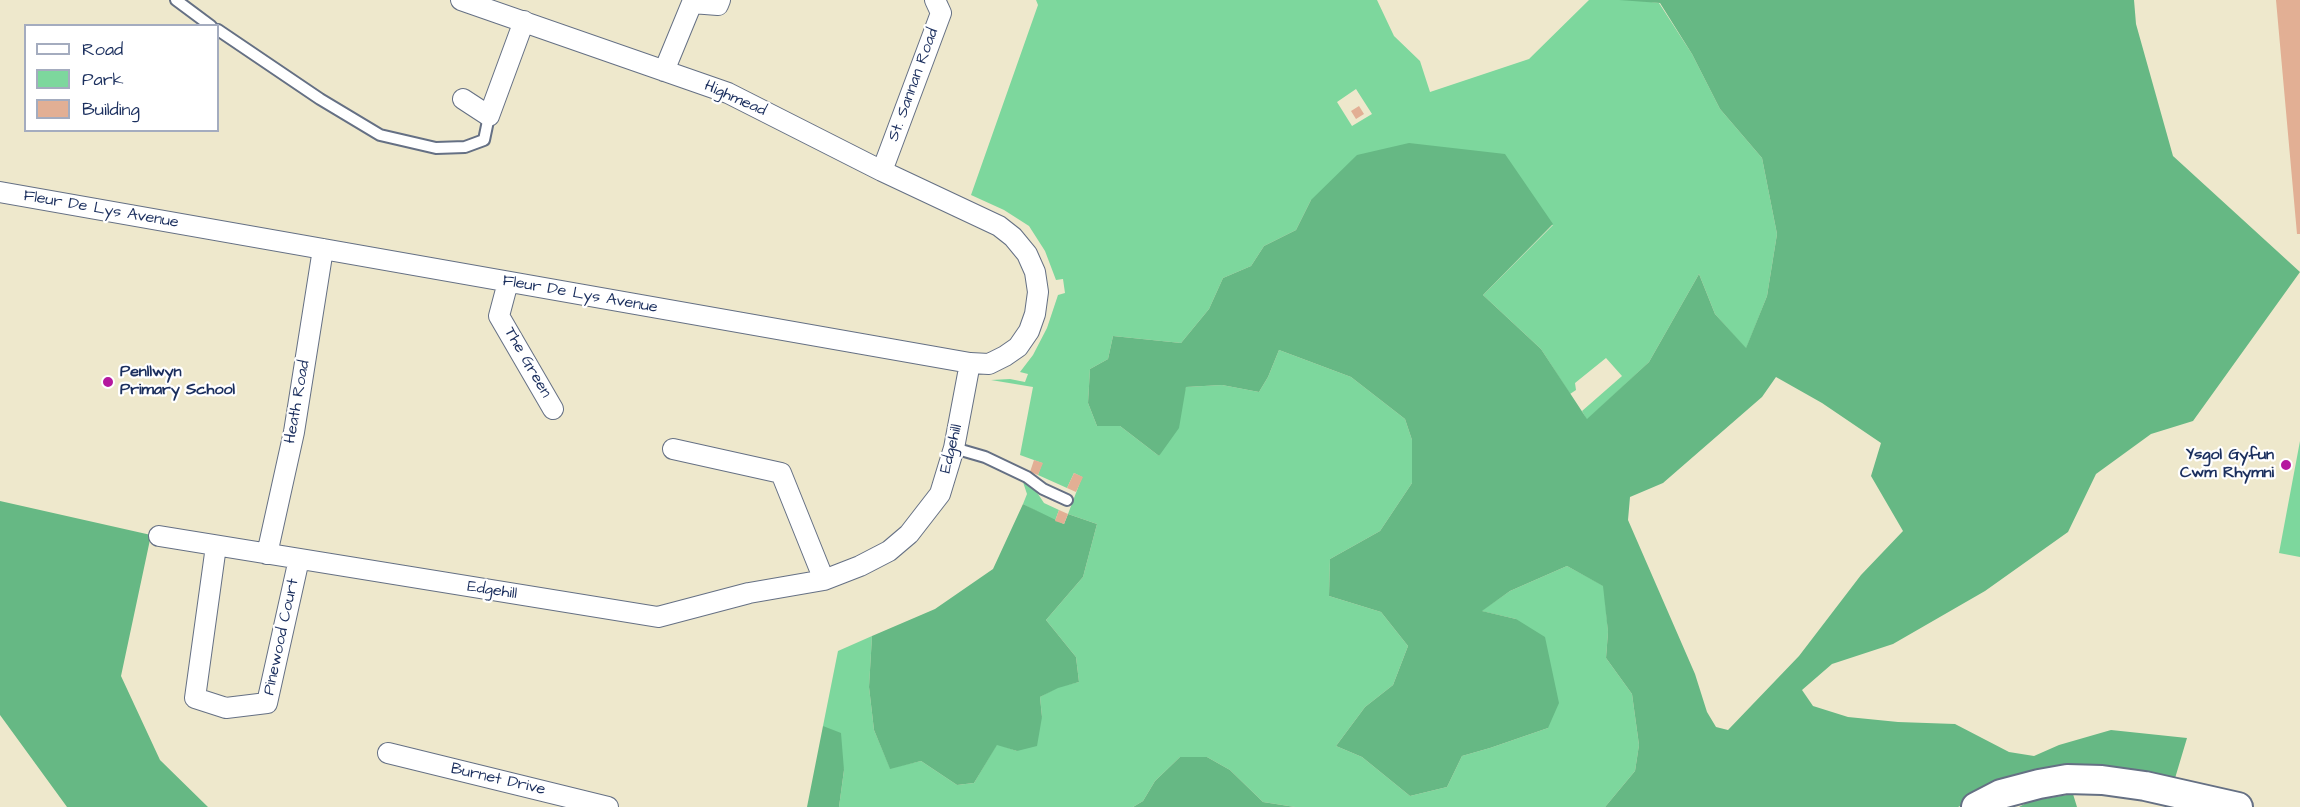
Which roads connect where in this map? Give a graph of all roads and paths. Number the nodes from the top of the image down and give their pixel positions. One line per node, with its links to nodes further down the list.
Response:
1 (176, 0): 6 (lane)
2 (461, 0): 5 (street, Highmead)
3 (720, 0): 8 (street)
4 (935, 0): 11 (street, St. Sannan Road)
5 (524, 21): 8 (street, Highmead); 10 (street)
6 (209, 24)
7 (219, 31): 10 (lane)
8 (664, 71): 11 (street, Highmead)
9 (463, 99): 10 (street)
10 (489, 116)
11 (882, 171): 13 (street, Highmead)
12 (0, 192): 14 (street, Fleur De Lys Avenue)
13 (999, 226): 16 (street, Fleur De Lys Avenue)
14 (323, 249): 15 (street, Fleur De Lys Avenue); 23 (street, Heath Road)
15 (508, 282): 16 (street, Fleur De Lys Avenue); 17 (street, The Green)
16 (970, 363): 18 (street, Edgehill)
17 (554, 409)
18 (954, 448): 20 (lane); 25 (street, Edgehill)
19 (672, 449): 25 (street)
20 (1067, 500)
21 (159, 536): 22 (street, Edgehill)
22 (216, 546): 23 (street, Edgehill); 24 (street, Pinewood Court)
23 (267, 554): 24 (street, Edgehill)
24 (299, 559): 25 (street, Edgehill)
25 (824, 580)
26 (388, 753): 27 (street, Burnet Drive)
27 (608, 807)
28 (1976, 807): 29 (main road)
29 (2238, 807)

